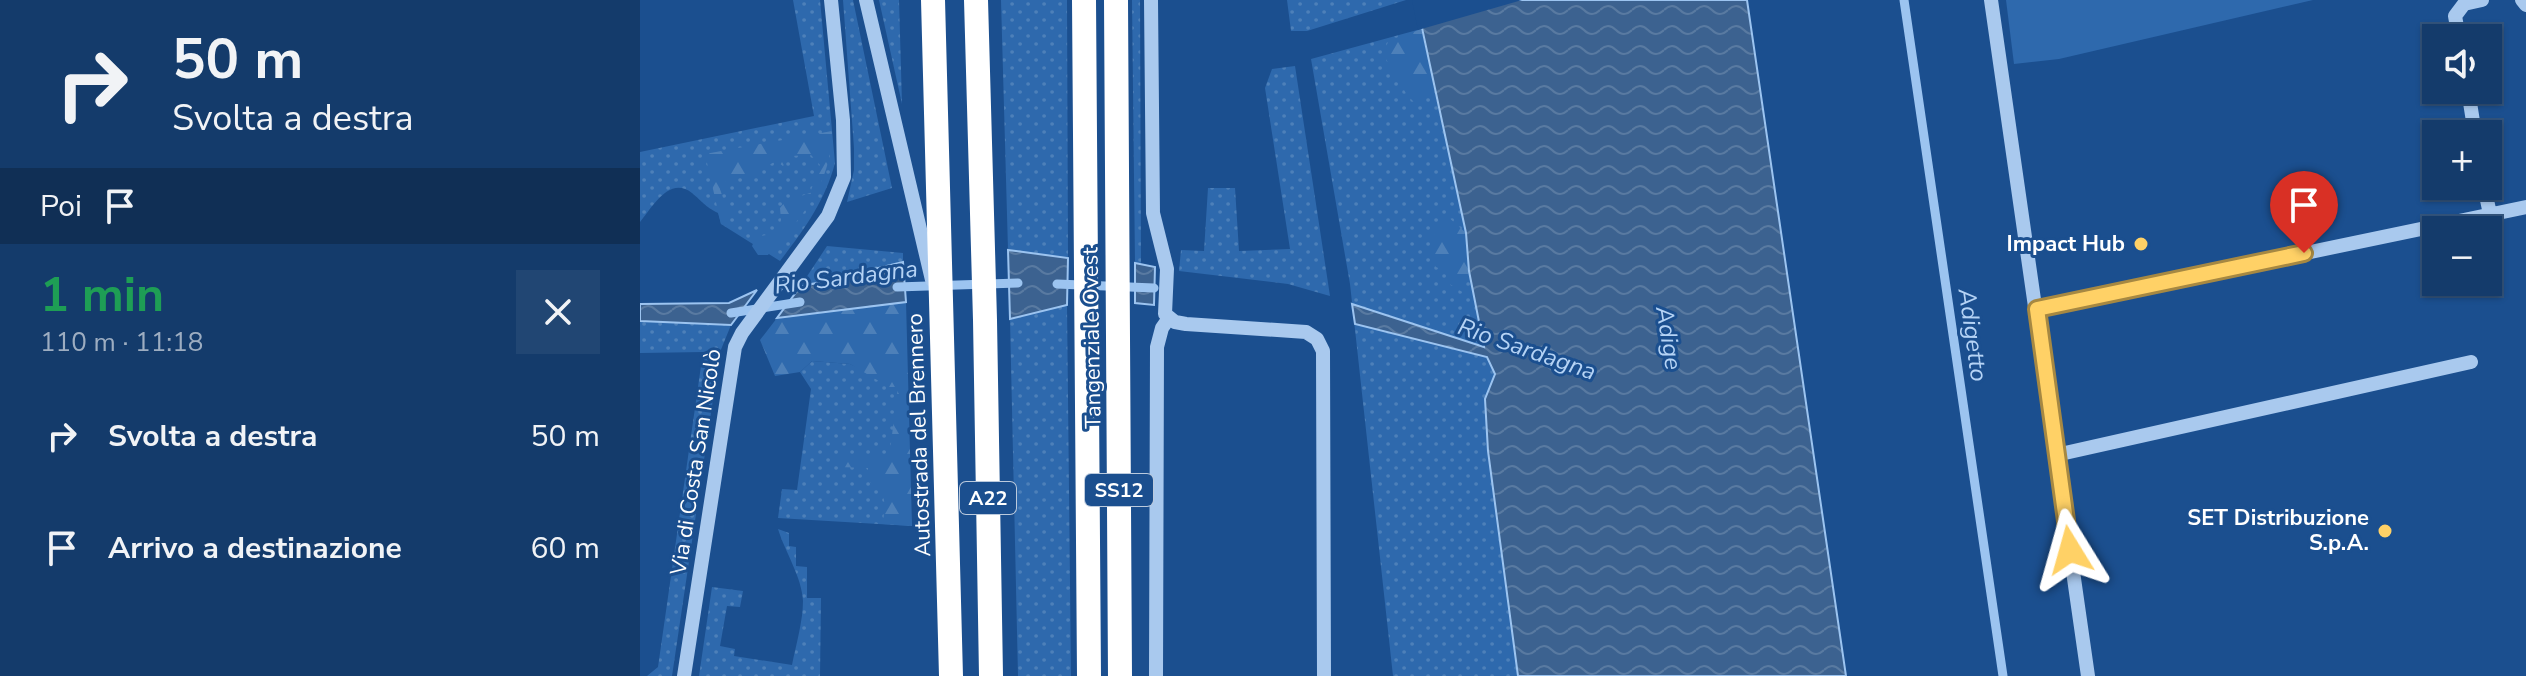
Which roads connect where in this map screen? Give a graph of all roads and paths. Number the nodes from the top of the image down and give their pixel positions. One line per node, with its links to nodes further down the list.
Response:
1 (831, 0): 21 (street, Via di Costa San Nicolò)
2 (866, 0): 16 (street)
3 (933, 0): 16 (highway, Autostrada del Brennero / A22)
4 (976, 0): 23 (highway, A22)
5 (1084, 0): 24 (highway, Tangenziale Ovest / SS12)
6 (1116, 0): 25 (highway, Tangenziale Ovest / SS12)
7 (1151, 0): 18 (street)
8 (1991, 0): 17 (street)
9 (2482, 0): 12 (street)
10 (2522, 0): 11 (street)
11 (2526, 5)
12 (2456, 24)
13 (2487, 200): 15 (street)
14 (2526, 207): 15 (street)
15 (2490, 214): 17 (street)
16 (932, 252): 22 (highway, Autostrada del Brennero / A22)
17 (2037, 309): 20 (street)
18 (1169, 318): 26 (street); 27 (street)
19 (2471, 362): 20 (street)
20 (2056, 455): 28 (street)
21 (684, 676)
22 (951, 676)
23 (991, 676)
24 (1089, 676)
25 (1120, 676)
26 (1156, 676)
27 (1324, 676)
28 (2088, 676)

